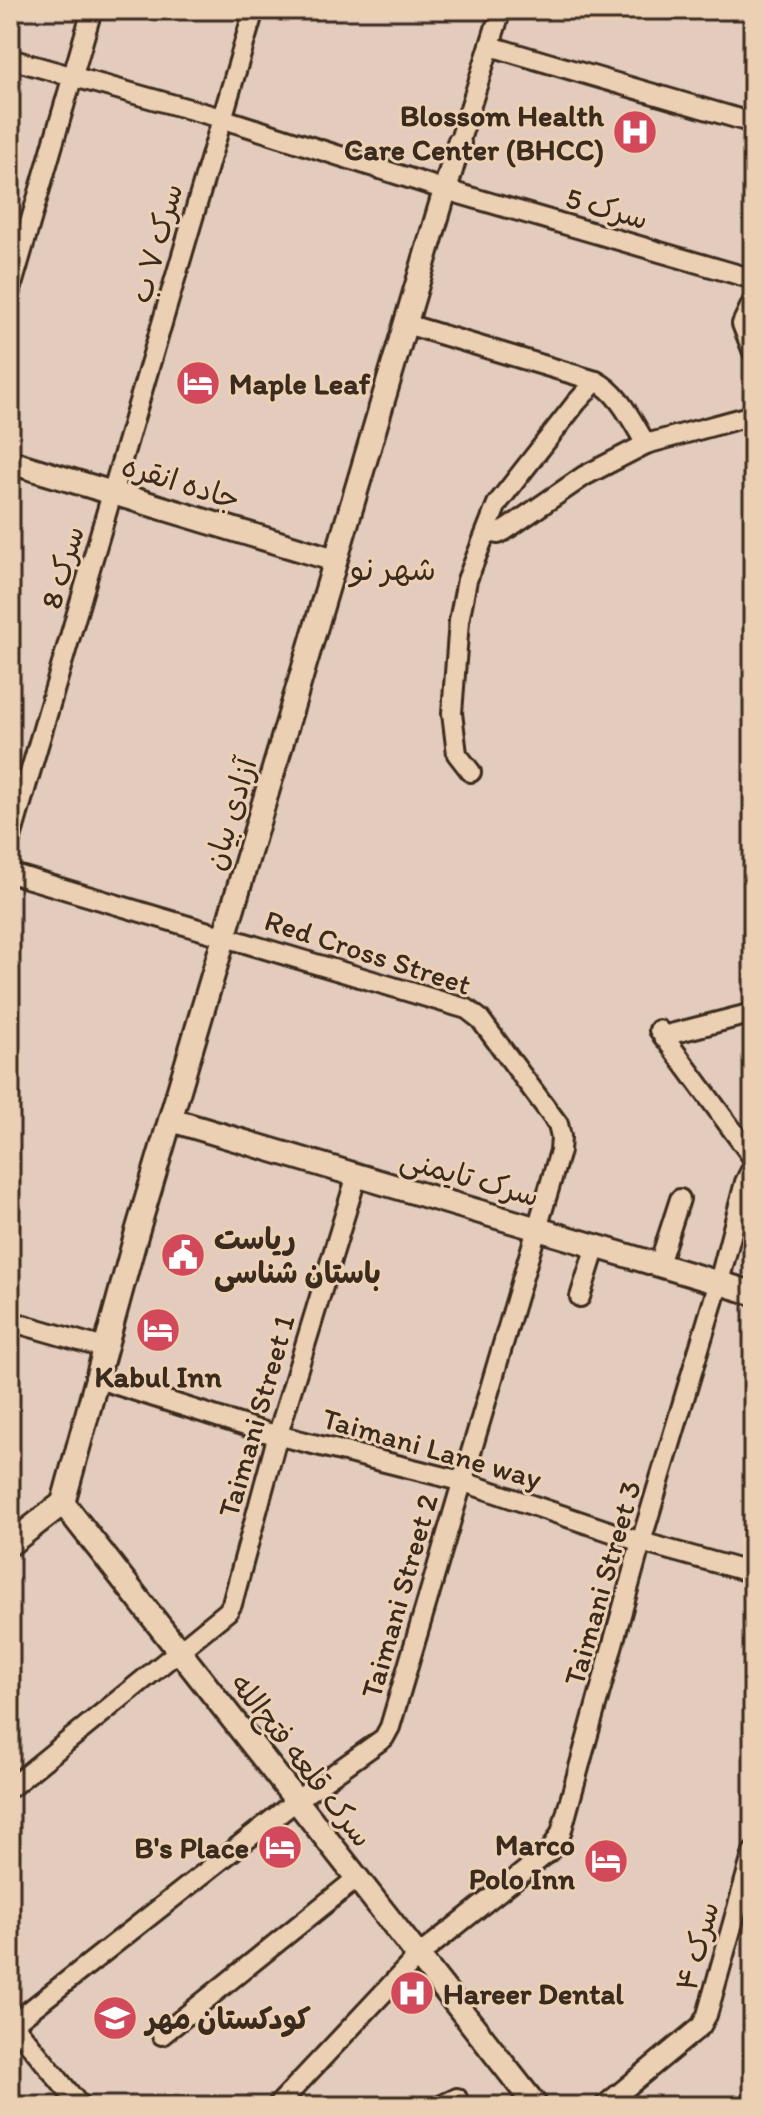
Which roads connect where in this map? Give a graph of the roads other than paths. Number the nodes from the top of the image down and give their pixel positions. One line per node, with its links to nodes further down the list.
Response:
1 (92, 10): 6 (street)
2 (254, 10): 7 (street, سرک ۷ ب)
3 (501, 10): 4 (street)
4 (490, 46): 8 (street); 9 (street)
5 (10, 59): 6 (street, سرک 5)
6 (72, 75): 7 (street, سرک 5); 12 (street)
7 (221, 118): 10 (street, سرک 5); 20 (street, سرک ۷ ب)
8 (753, 123)
9 (459, 143): 10 (main road, آزادی بیان)
10 (446, 190): 11 (street, سرک 5); 14 (main road, آزادی بیان)
11 (753, 279)
12 (10, 292)
13 (753, 301): 15 (street)
14 (406, 324): 16 (street); 22 (main road, آزادی بیان)
15 (753, 352)
16 (596, 381): 18 (street); 21 (street)
17 (753, 415): 18 (street)
18 (646, 444): 21 (street)
19 (10, 462): 20 (main road, جاده انقره)
20 (114, 493): 22 (main road, جاده انقره); 24 (street, سرک 8)
21 (488, 532): 23 (street)
22 (335, 560): 26 (main road, آزادی بیان)
23 (471, 772)
24 (10, 841)
25 (10, 873): 26 (street, Red Cross Street)
26 (225, 936): 28 (main road, آزادی بیان); 33 (street, Red Cross Street)
27 (753, 1013): 29 (street)
28 (171, 1120): 31 (main road, سرک تایمنی); 40 (main road, آزادی بیان)
29 (753, 1158)
30 (753, 1166): 36 (street, Taimani Street 3)
31 (357, 1175): 33 (main road, سرک تایمنی); 42 (street, Taimani Street 1)
32 (680, 1199): 35 (street)
33 (537, 1228): 34 (main road, سرک تایمنی); 43 (street, Taimani Street 2)
34 (596, 1246): 35 (main road, سرک تایمنی); 38 (street)
35 (659, 1264): 36 (main road, سرک تایمنی)
36 (719, 1282): 37 (main road, سرک تایمنی); 45 (street, Taimani Street 3)
37 (753, 1293)
38 (580, 1297)
39 (10, 1321): 40 (street)
40 (104, 1348): 41 (main road, آزادی بیان)
41 (95, 1378): 42 (street, Taimani Lane way); 44 (main road, آزادی بیان)
42 (278, 1434): 43 (street, Taimani Lane way); 48 (street, Taimani Street 1)
43 (461, 1481): 45 (street, Taimani Lane way); 50 (street, Taimani Street 2)
44 (63, 1503): 46 (main road); 48 (main road, سرک قلعه فتح‌الله)
45 (641, 1542): 47 (street, Taimani Lane way); 53 (street, Taimani Street 3)
46 (10, 1544)
47 (753, 1573)
48 (179, 1653): 49 (street, Taimani Street 1); 50 (main road, سرک قلعه فتح‌الله)
49 (10, 1788)
50 (297, 1800): 52 (main road, سرک قلعه فتح‌الله); 54 (street, Taimani Street 2)
51 (753, 1852): 59 (street, سرک ۴)
52 (356, 1879): 53 (main road, سرک قلعه فتح‌الله); 55 (street)
53 (418, 1956): 57 (street, Taimani Street 3); 58 (main road, سرک قلعه فتح‌الله)
54 (11, 2023): 56 (street)
55 (162, 2035)
56 (80, 2106)
57 (277, 2106)
58 (536, 2106)
59 (604, 2106)

